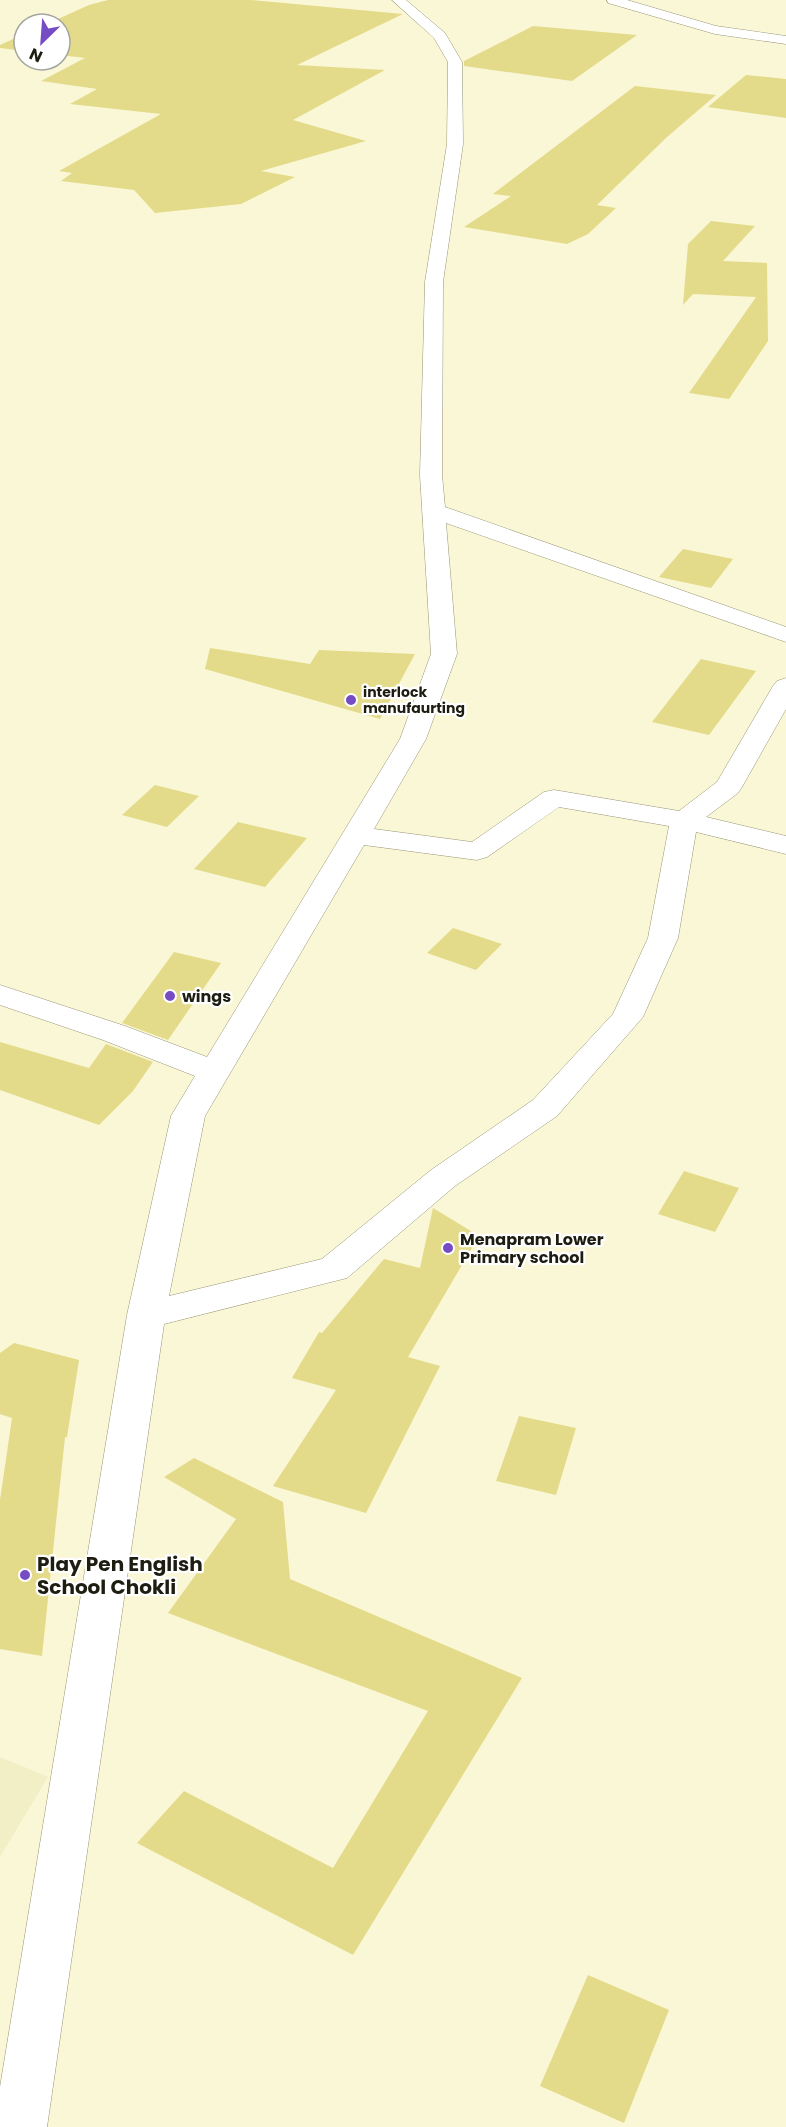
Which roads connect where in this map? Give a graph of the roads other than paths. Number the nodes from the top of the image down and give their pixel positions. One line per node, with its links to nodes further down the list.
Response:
1 (613, 0): 3 (street)
2 (406, 2): 4 (street)
3 (786, 40)
4 (434, 511): 5 (street); 8 (street)
5 (786, 635)
6 (786, 686): 7 (street)
7 (684, 820): 8 (street); 9 (street); 12 (street)
8 (356, 836): 11 (street)
9 (786, 845)
10 (0, 995): 11 (street)
11 (214, 1071): 12 (street)
12 (146, 1315): 13 (street)
13 (20, 2127)

